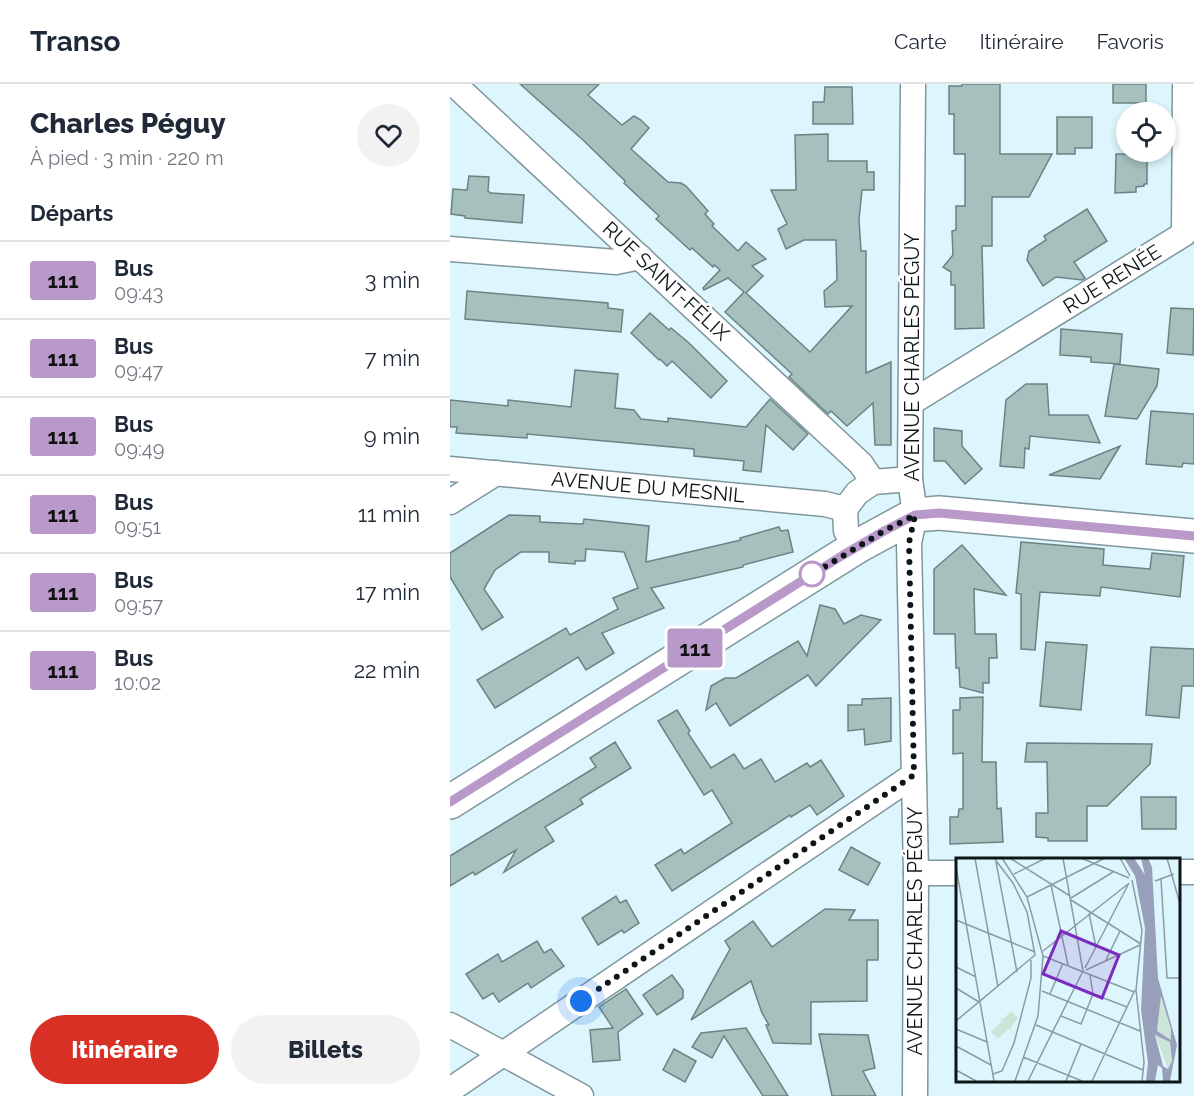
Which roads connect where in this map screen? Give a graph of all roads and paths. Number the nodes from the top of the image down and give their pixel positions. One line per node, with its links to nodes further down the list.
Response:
1 (453, 84): 6 (street, RUE SAINT-FÉLIX)
2 (913, 84): 7 (street, AVENUE CHARLES PÉGUY)
3 (1185, 84): 4 (street, RUE RENÉE)
4 (1189, 234): 7 (street, RUE RENÉE)
5 (450, 249): 6 (street)
6 (640, 257): 11 (street, RUE SAINT-FÉLIX)
7 (912, 402): 10 (street, AVENUE CHARLES PÉGUY)
8 (450, 469): 9 (street, AVENUE DU MESNIL)
9 (496, 473): 12 (street); 13 (street, AVENUE DU MESNIL)
10 (910, 479): 11 (street); 14 (street, AVENUE CHARLES PÉGUY)
11 (873, 482): 13 (street)
12 (450, 502)
13 (845, 509): 16 (street)
14 (915, 515): 15 (street); 16 (street); 17 (street, AVENUE CHARLES PÉGUY)
15 (1194, 536)
16 (858, 546): 18 (street)
17 (914, 775): 19 (street, AVENUE CHARLES PÉGUY); 22 (street)
18 (450, 802)
19 (916, 873): 20 (street); 25 (street, AVENUE CHARLES PÉGUY)
20 (956, 873)
21 (450, 1024): 22 (street)
22 (502, 1054): 23 (street); 24 (street)
23 (450, 1090)
24 (580, 1096)
25 (915, 1096)

